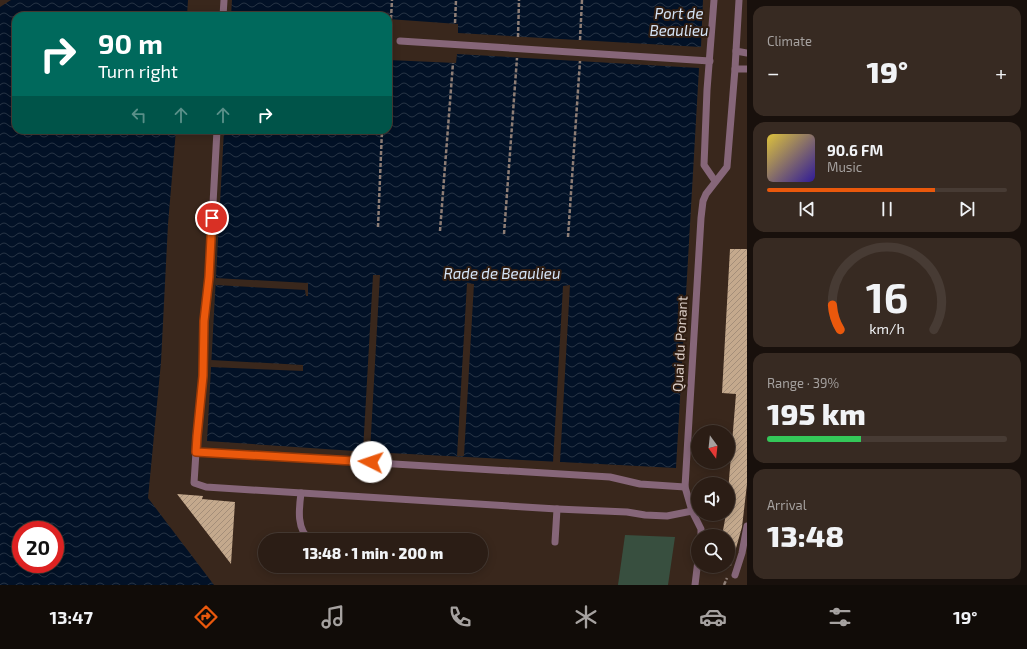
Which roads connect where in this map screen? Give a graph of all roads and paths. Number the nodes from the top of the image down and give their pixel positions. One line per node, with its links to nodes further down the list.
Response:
1 (224, 0): 8 (lane)
2 (392, 0): 9 (path)
3 (456, 0): 10 (path)
4 (519, 0): 11 (path)
5 (582, 0): 12 (path)
6 (714, 0): 18 (lane)
7 (739, 0): 14 (lane)
8 (223, 12)
9 (391, 12)
10 (455, 23)
11 (518, 36)
12 (580, 40)
13 (400, 41): 18 (lane)
14 (736, 51): 15 (lane); 20 (lane, Quai du Ponant)
15 (747, 53)
16 (517, 57): 27 (path)
17 (580, 60): 28 (path)
18 (710, 61): 24 (lane)
19 (453, 63): 26 (path)
20 (735, 69): 21 (lane); 24 (lane, Quai du Ponant)
21 (747, 69)
22 (217, 134): 29 (lane)
23 (382, 134): 25 (path)
24 (715, 181): 30 (lane, Quai du Ponant)
25 (378, 226)
26 (440, 231)
27 (504, 234)
28 (568, 237)
29 (196, 452): 30 (lane); 31 (lane)
30 (686, 487): 32 (lane, Quai du Ponant)
31 (301, 493): 33 (lane); 36 (lane)
32 (691, 507)
33 (557, 509): 34 (lane); 37 (lane)
34 (691, 511)
35 (747, 526): 39 (lane)
36 (305, 533)
37 (555, 542)
38 (697, 573): 40 (lane)
39 (735, 576)
40 (697, 584)

